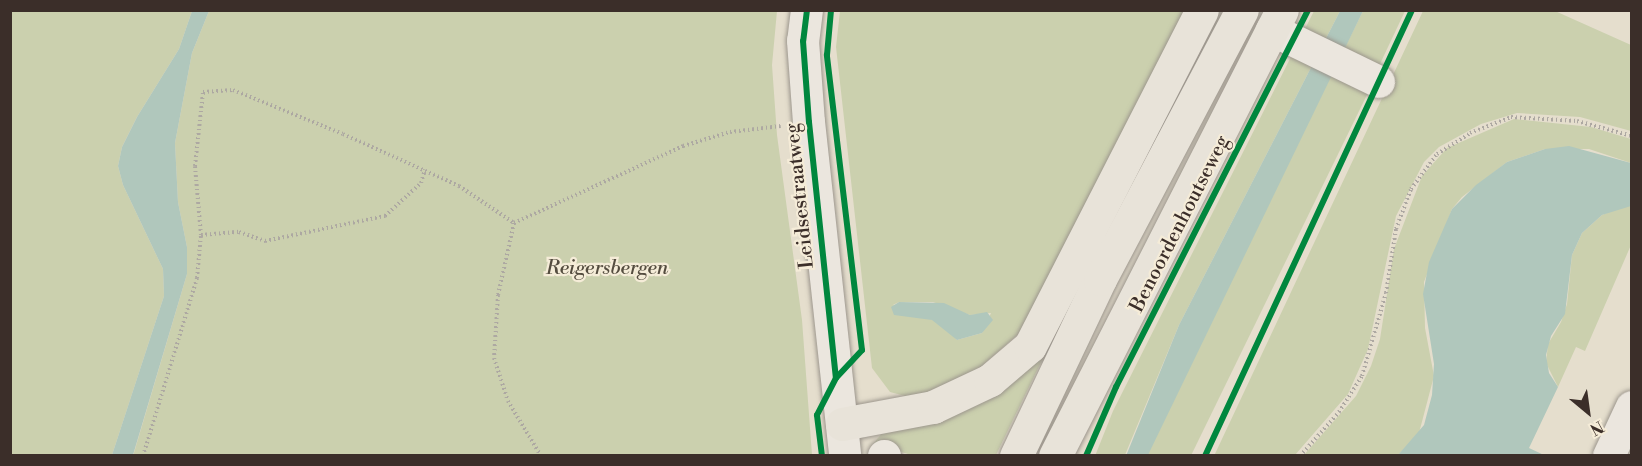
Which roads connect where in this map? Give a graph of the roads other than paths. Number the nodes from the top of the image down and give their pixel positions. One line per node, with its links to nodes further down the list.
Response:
1 (807, 10): 7 (street, Leidsestraatweg)
2 (1202, 10): 7 (main road)
3 (1242, 10): 9 (main road)
4 (1277, 20): 5 (street); 10 (main road, Benoordenhoutseweg)
5 (1367, 77)
6 (1632, 407): 11 (street)
7 (842, 424): 8 (street, Leidsestraatweg)
8 (845, 456)
9 (1017, 456)
10 (1055, 456)
11 (1609, 456)

